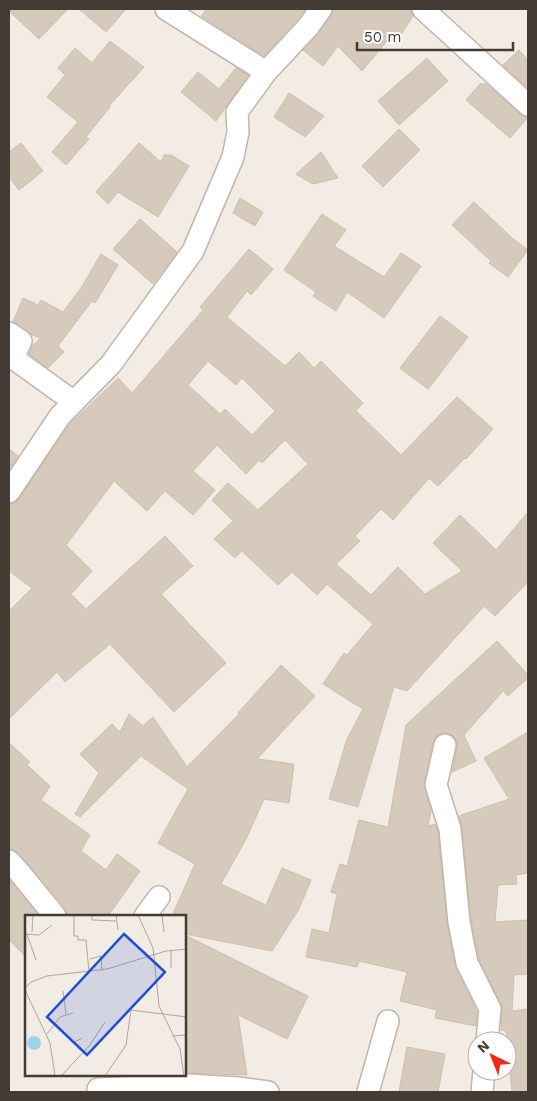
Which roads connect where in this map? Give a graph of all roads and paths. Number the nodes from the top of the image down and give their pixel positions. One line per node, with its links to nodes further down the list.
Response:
1 (166, 9): 4 (street)
2 (321, 9): 4 (street)
3 (423, 9): 5 (street)
4 (266, 72): 7 (street)
5 (528, 105)
6 (9, 333): 7 (street)
7 (74, 402): 8 (street)
8 (9, 492)
9 (445, 745): 15 (street)
10 (9, 861): 12 (street)
11 (159, 897): 13 (street)
12 (54, 915)
13 (146, 915)
14 (388, 1022): 18 (street)
15 (488, 1031)
16 (98, 1085): 17 (street)
17 (268, 1092)
18 (368, 1092)

